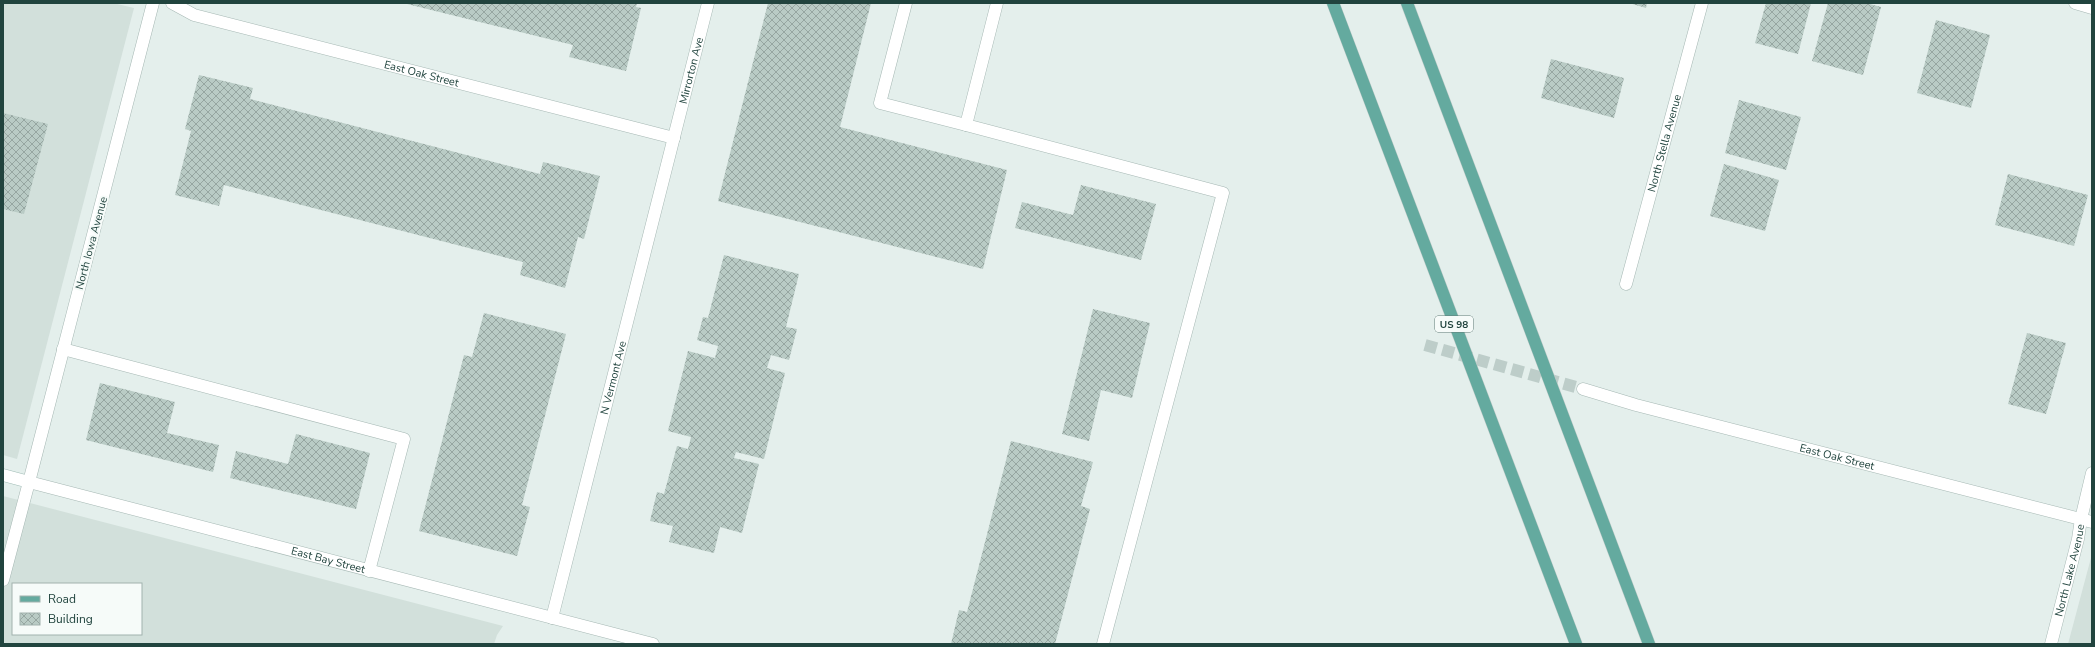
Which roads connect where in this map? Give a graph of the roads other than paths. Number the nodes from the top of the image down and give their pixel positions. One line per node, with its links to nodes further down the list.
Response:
1 (153, 3): 14 (street, North Iowa Avenue)
2 (172, 3): 12 (street, East Oak Street)
3 (708, 3): 12 (street, Mirrorton Ave)
4 (906, 3): 11 (street)
5 (997, 3): 11 (street)
6 (1333, 3): 25 (main road, US 98)
7 (1407, 3): 26 (main road)
8 (1702, 3): 13 (street, North Stella Avenue)
9 (2075, 3): 10 (street)
10 (2092, 8)
11 (966, 125): 24 (street)
12 (674, 138): 22 (street, N Vermont Ave)
13 (1626, 284)
14 (63, 349): 18 (street, North Iowa Avenue); 20 (street)
15 (1583, 389): 19 (street, East Oak Street)
16 (2092, 473): 19 (street, North Lake Avenue)
17 (3, 475): 18 (street, East Bay Street)
18 (28, 482): 20 (street, East Bay Street); 21 (street, North Iowa Avenue)
19 (2086, 520): 27 (street, North Lake Avenue)
20 (369, 571): 22 (street, East Bay Street)
21 (3, 580)
22 (552, 618): 23 (street, East Bay Street)
23 (653, 644)
24 (1103, 644)
25 (1576, 644)
26 (1649, 644)
27 (2051, 644)

